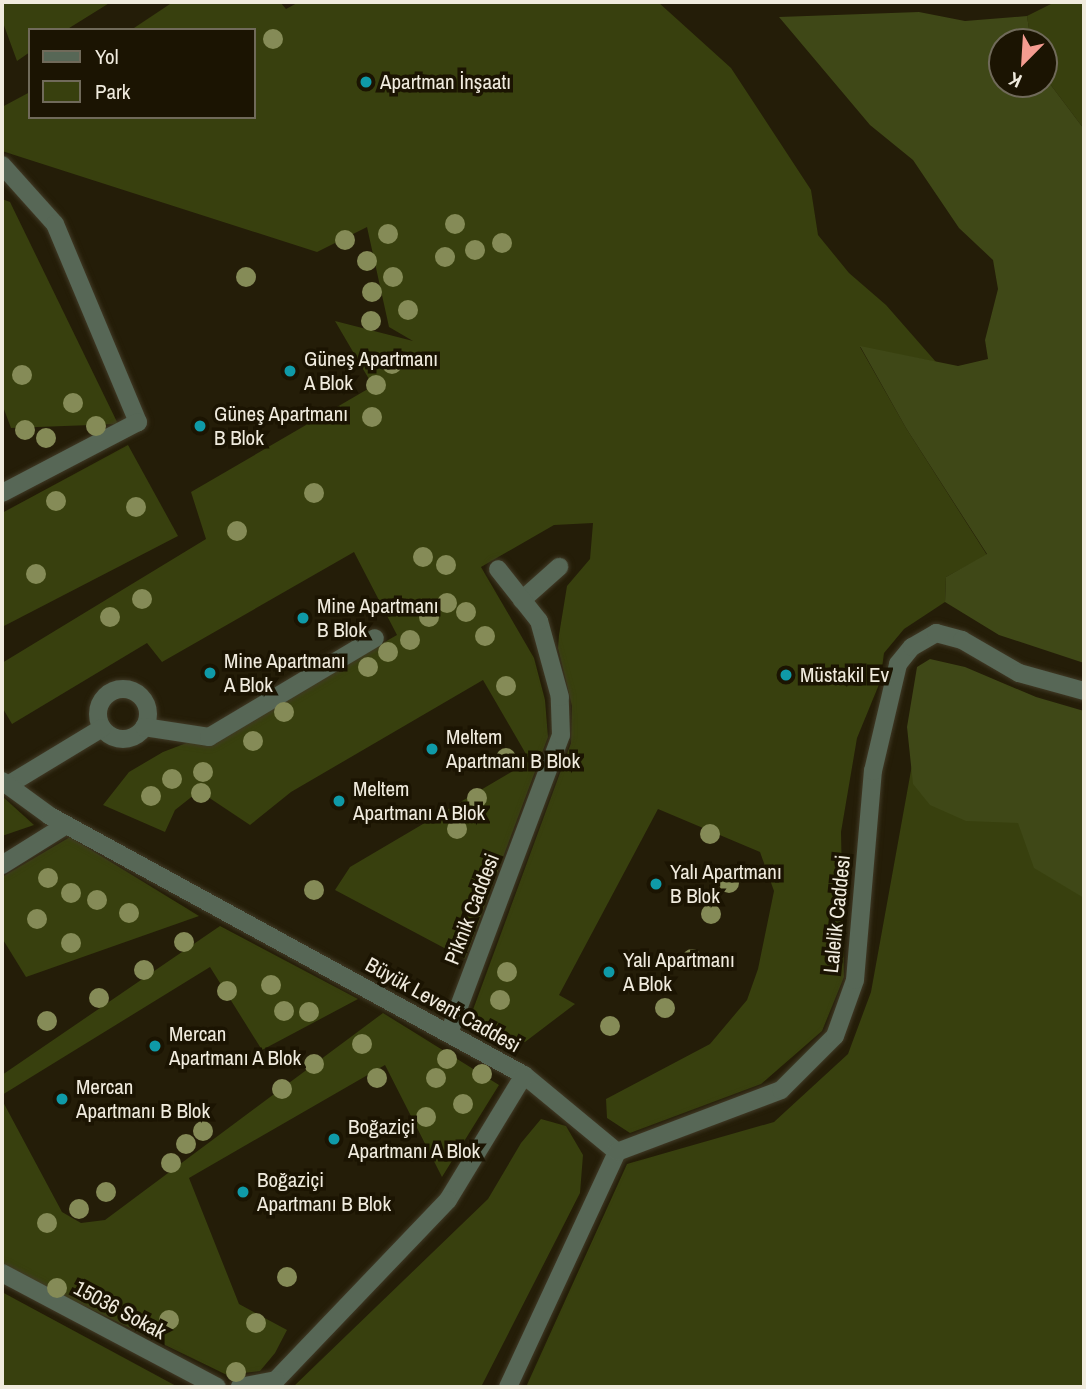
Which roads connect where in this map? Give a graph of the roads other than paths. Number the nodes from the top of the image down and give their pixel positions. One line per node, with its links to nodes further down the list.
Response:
1 (2, 165): 2 (street)
2 (2, 493)
3 (559, 567): 5 (street)
4 (498, 569): 5 (street, Piknik Caddesi)
5 (522, 600): 13 (street, Piknik Caddesi)
6 (374, 638): 9 (street)
7 (1084, 691): 15 (street, Lalelik Caddesi)
8 (102, 727): 9 (street); 9 (street); 10 (street)
9 (144, 727)
10 (5, 783): 11 (street, Büyük Levent Caddesi)
11 (66, 825): 12 (street); 13 (street, Büyük Levent Caddesi)
12 (2, 865)
13 (449, 1033): 14 (street, Büyük Levent Caddesi)
14 (524, 1075): 15 (street); 18 (street, Büyük Levent Caddesi)
15 (617, 1152): 19 (street)
16 (2, 1273): 17 (street, 15036 Sokak)
17 (217, 1387)
18 (240, 1387)
19 (508, 1387)

